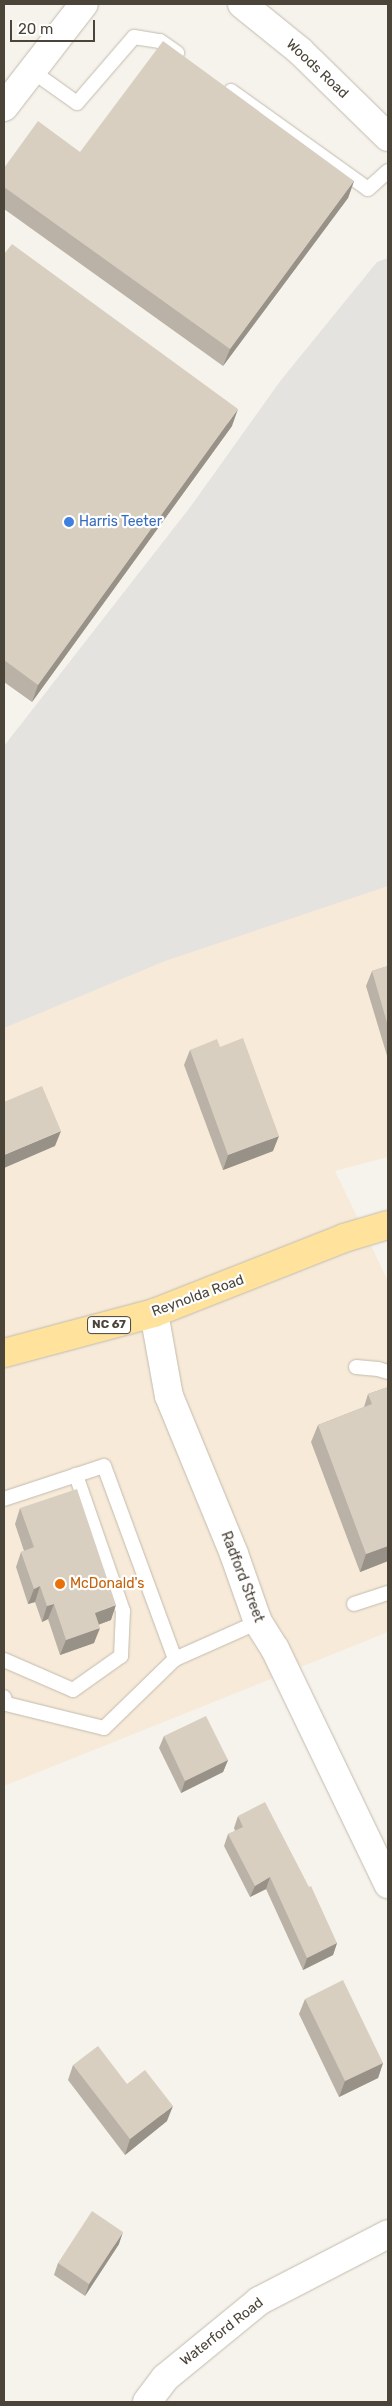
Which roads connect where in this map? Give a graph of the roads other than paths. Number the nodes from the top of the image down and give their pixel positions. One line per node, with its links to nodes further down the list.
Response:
1 (84, 4): 4 (street)
2 (242, 4): 7 (street, Woods Road)
3 (192, 63): 4 (lane)
4 (32, 71): 6 (street)
5 (216, 80): 8 (lane)
6 (4, 107)
7 (388, 137)
8 (388, 171)
9 (388, 1226): 10 (main road, Reynolda Road / NC 67)
10 (154, 1313): 11 (main road, Reynolda Road / NC 67); 18 (street, Radford Street)
11 (4, 1353)
12 (356, 1367): 13 (lane)
13 (388, 1372)
14 (76, 1475): 15 (lane); 19 (lane); 20 (lane)
15 (4, 1499)
16 (388, 1593): 17 (lane)
17 (354, 1604)
18 (258, 1622): 20 (lane); 22 (street, Radford Street)
19 (4, 1660)
20 (175, 1660): 21 (lane)
21 (4, 1696)
22 (388, 1884)
23 (388, 2234): 24 (street, Waterford Road)
24 (147, 2402)

